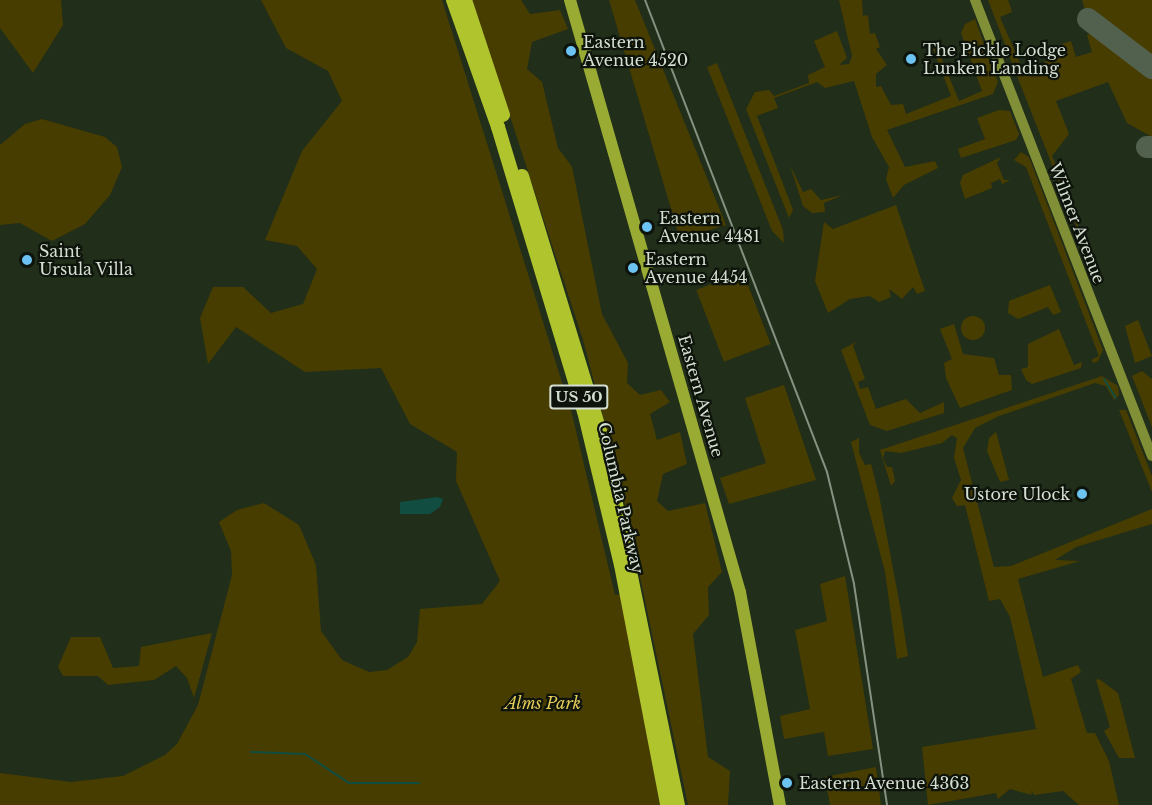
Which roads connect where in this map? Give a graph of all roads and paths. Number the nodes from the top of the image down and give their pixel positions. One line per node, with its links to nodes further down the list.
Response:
1 (453, 0): 6 (highway, Columbia Parkway / US 50)
2 (465, 0): 7 (highway, Columbia Parkway / US 50)
3 (570, 0): 8 (main road, Eastern Avenue)
4 (975, 0): 5 (street, Wilmer Avenue)
5 (1152, 456)
6 (667, 805)
7 (678, 805)
8 (780, 805)

